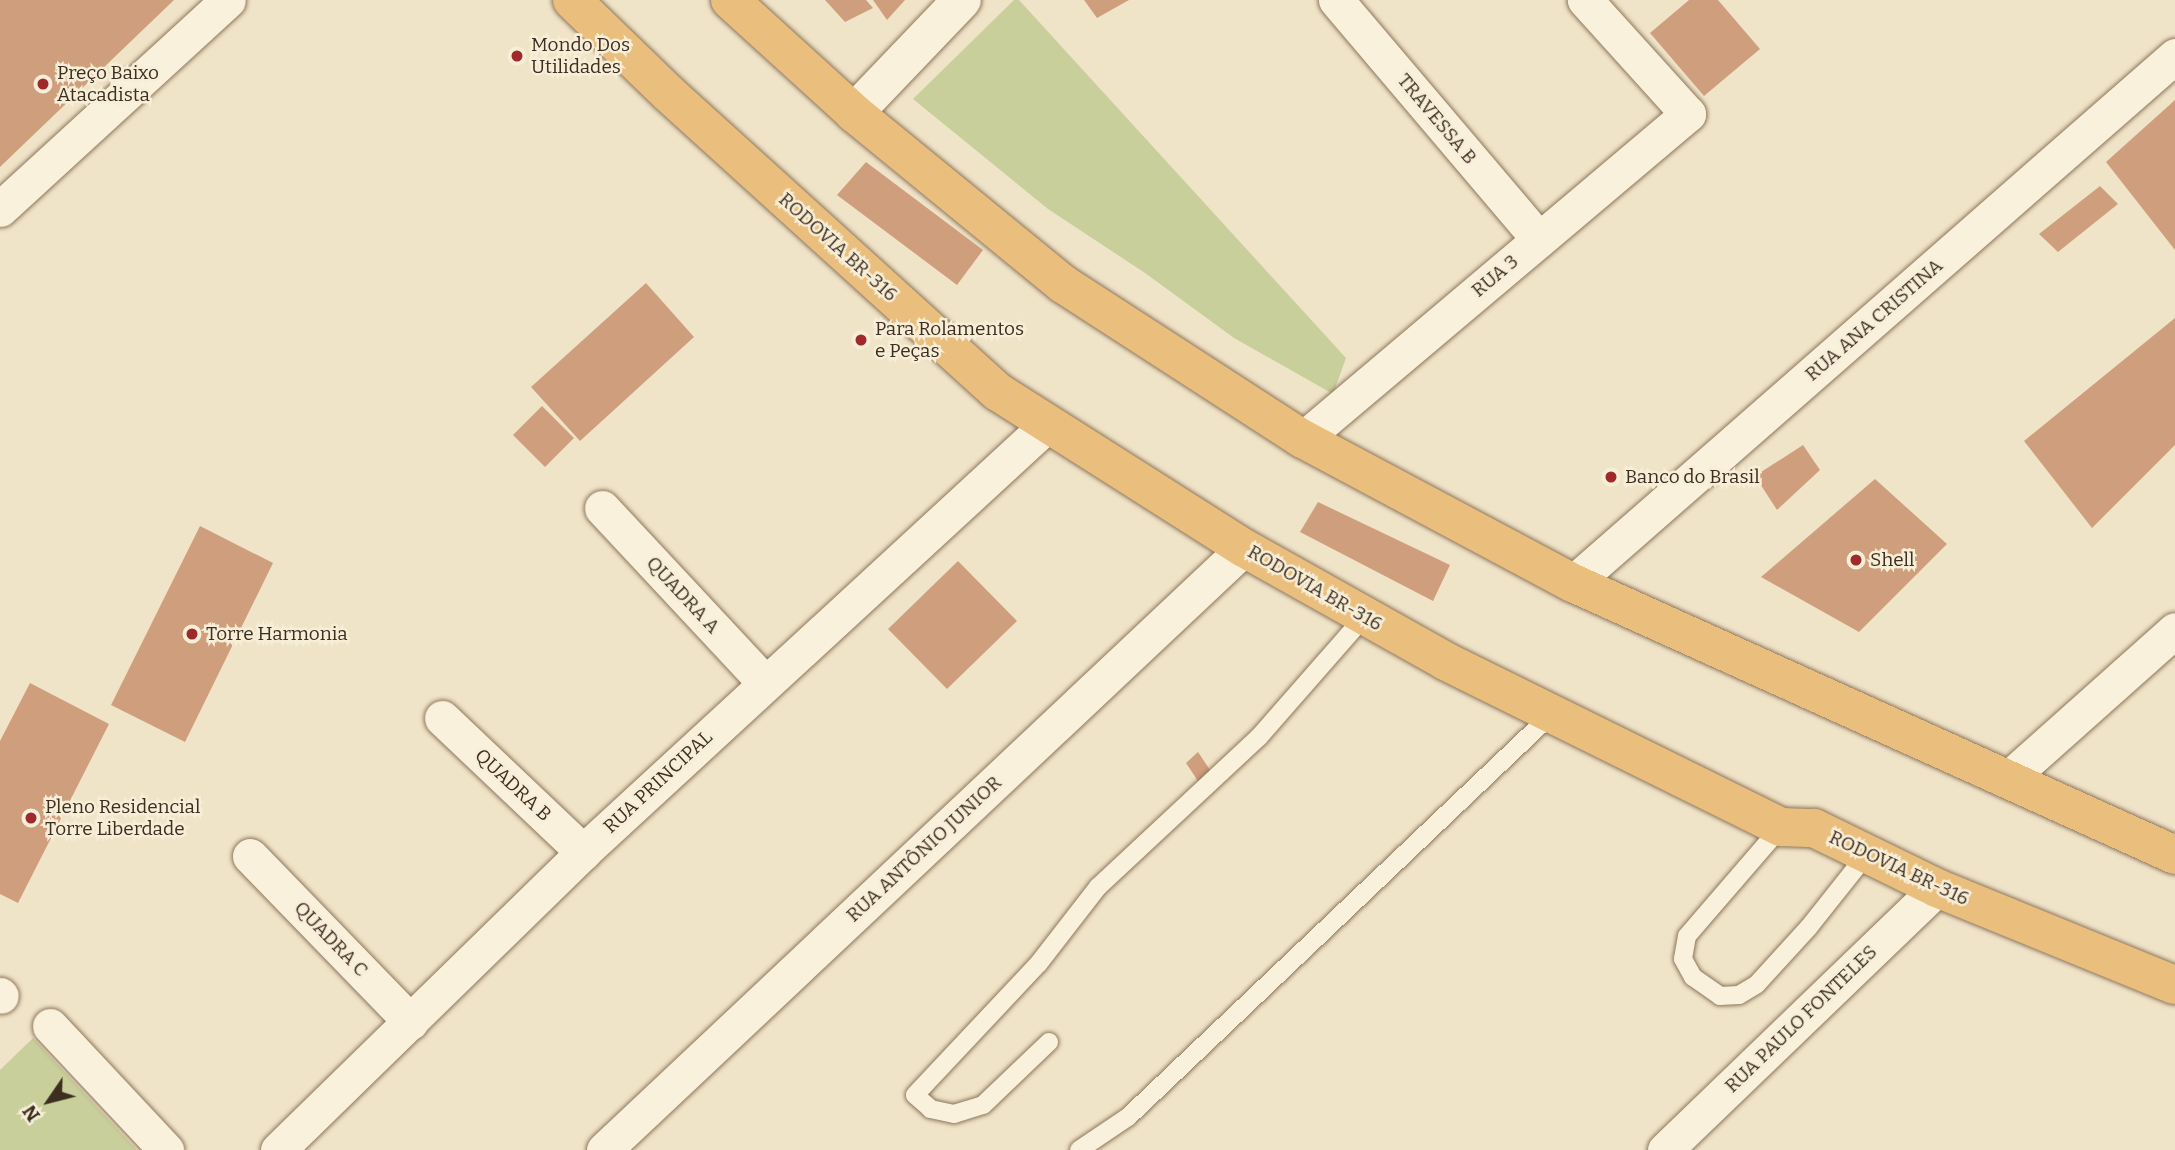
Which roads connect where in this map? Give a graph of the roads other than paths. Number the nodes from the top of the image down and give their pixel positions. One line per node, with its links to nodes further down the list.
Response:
1 (228, 0): 9 (street)
2 (572, 0): 11 (highway, RODOVIA BR-316)
3 (730, 0): 8 (highway)
4 (962, 0): 8 (street)
5 (1336, 0): 10 (street, TRAVESSA B)
6 (1586, 0): 10 (street, RUA 3)
7 (2175, 56): 15 (street, RUA ANA CRISTINA)
8 (854, 113): 12 (highway)
9 (0, 209)
10 (1539, 239): 12 (street, RUA 3)
11 (1048, 424): 14 (highway, RODOVIA BR-316); 18 (street, RUA PRINCIPAL)
12 (1303, 439): 15 (highway)
13 (602, 508): 18 (street, QUADRA A)
14 (1244, 548): 16 (highway, RODOVIA BR-316); 34 (street, RUA ANTÔNIO JUNIOR)
15 (1573, 583): 21 (highway)
16 (1365, 616): 19 (highway, RODOVIA BR-316); 31 (lane)
17 (2175, 630): 21 (street)
18 (764, 682): 23 (street, RUA PRINCIPAL)
19 (1552, 714): 22 (highway, RODOVIA BR-316); 35 (lane)
20 (442, 718): 23 (street, QUADRA B)
21 (2009, 778): 25 (highway)
22 (1781, 827): 24 (highway, RODOVIA BR-316); 24 (lane)
23 (583, 852): 29 (street, RUA PRINCIPAL)
24 (1867, 854): 27 (highway, RODOVIA BR-316)
25 (2175, 855)
26 (250, 856): 29 (street, QUADRA C)
27 (1937, 888): 28 (highway, RODOVIA BR-316); 36 (street, RUA PAULO FONTELES)
28 (2175, 985)
29 (411, 1022): 33 (street, RUA PRINCIPAL)
30 (50, 1026): 32 (street)
31 (1049, 1042)
32 (166, 1150)
33 (278, 1150)
34 (604, 1150)
35 (1079, 1150)
36 (1665, 1150)

